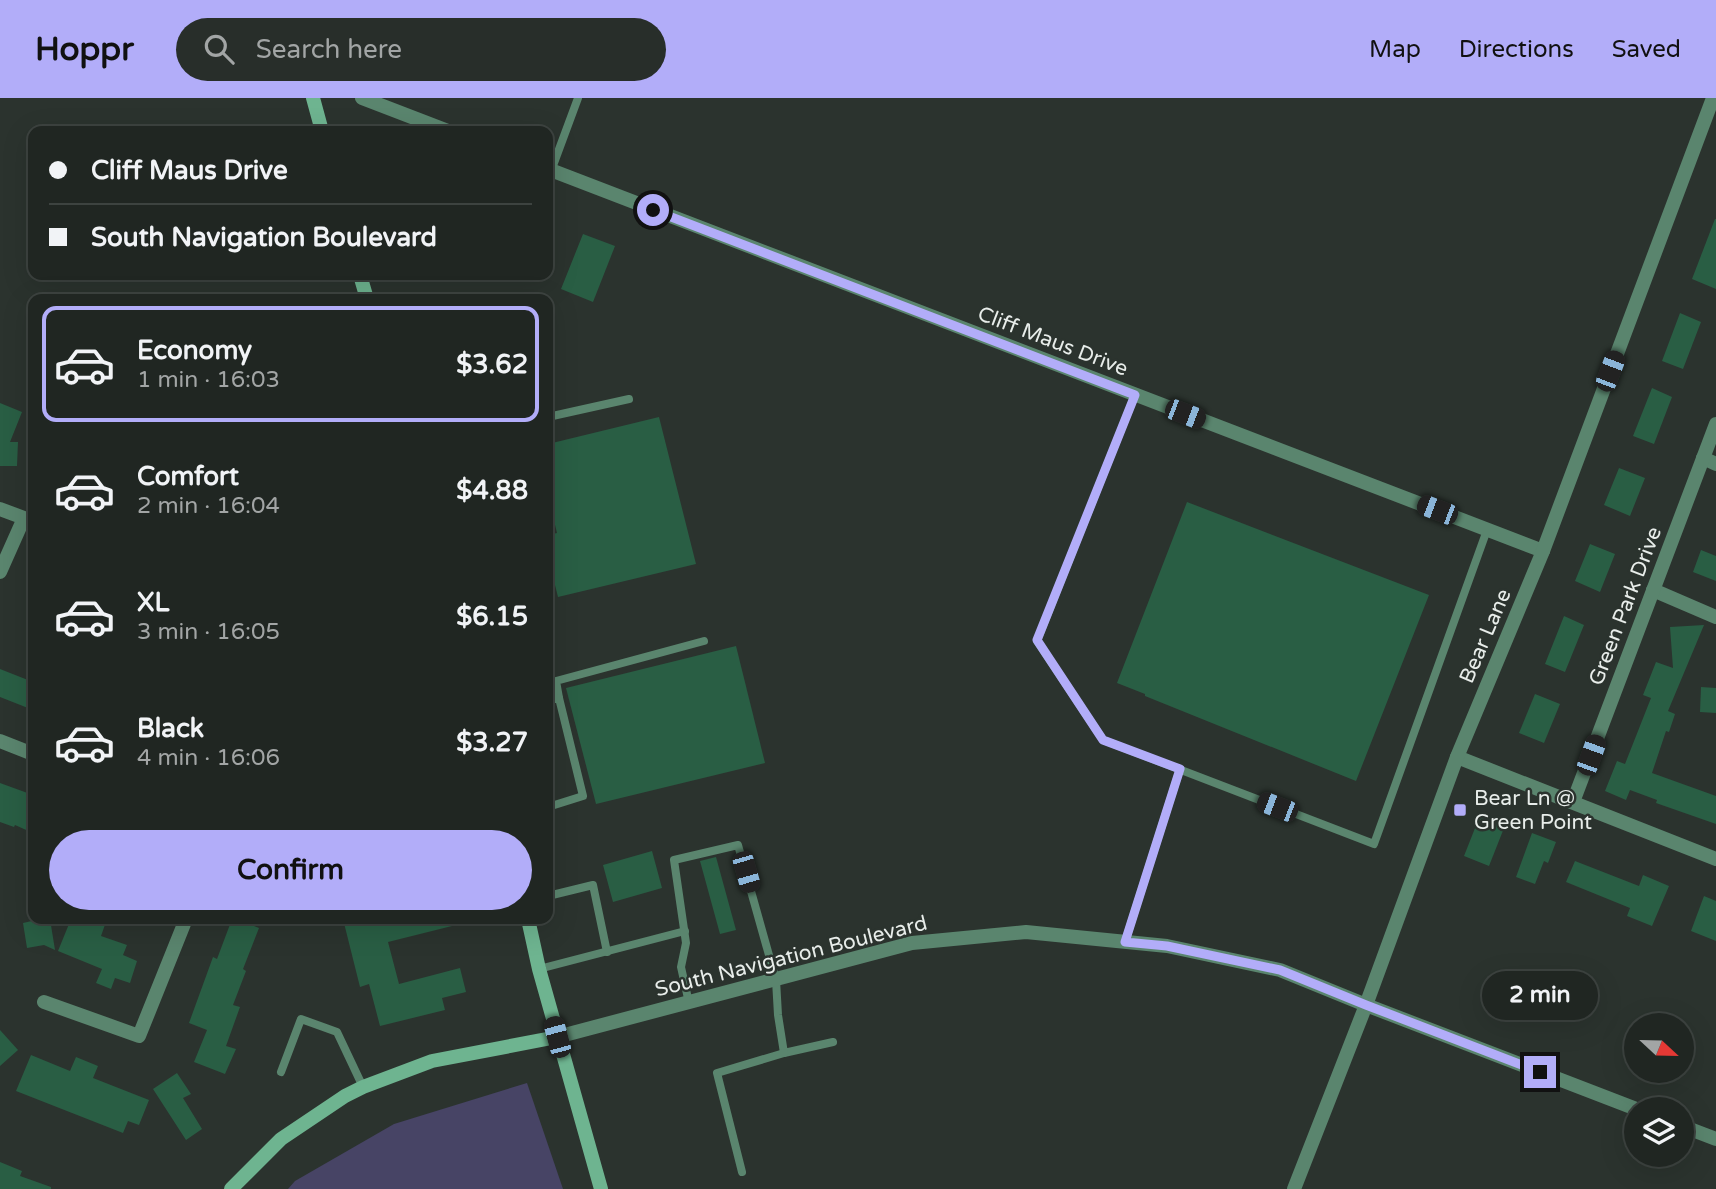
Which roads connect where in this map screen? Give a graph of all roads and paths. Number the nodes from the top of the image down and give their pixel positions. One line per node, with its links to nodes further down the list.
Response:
1 (313, 98): 6 (main road)
2 (362, 98): 7 (street)
3 (578, 98): 8 (lane)
4 (1713, 98): 5 (street, Bear Lane)
5 (1711, 116): 17 (street, Bear Lane)
6 (320, 126)
7 (435, 126)
8 (553, 162)
9 (553, 171): 10 (street, Cliff Maus Drive)
10 (1135, 395): 16 (street, Cliff Maus Drive); 27 (lane)
11 (629, 399): 12 (lane)
12 (553, 416)
13 (1716, 424): 14 (street, Green Park Drive)
14 (1709, 461): 19 (street, Green Park Drive)
15 (0, 509): 18 (street)
16 (1487, 530): 17 (street, Cliff Maus Drive); 27 (lane)
17 (1543, 551): 26 (street, Bear Lane)
18 (0, 572)
19 (1653, 590): 20 (street); 28 (street, Green Park Drive)
20 (1716, 617)
21 (704, 640): 22 (lane)
22 (559, 698): 23 (lane); 29 (lane)
23 (553, 700)
24 (0, 741): 25 (street)
25 (28, 752)
26 (1457, 757): 28 (street); 41 (street, Bear Lane)
27 (1180, 769): 35 (lane)
28 (1573, 802): 30 (street)
29 (553, 805)
30 (1716, 859)
31 (553, 895): 36 (lane)
32 (184, 924): 39 (street)
33 (529, 924): 37 (main road)
34 (685, 931): 36 (lane); 38 (lane); 40 (lane)
35 (1125, 942): 38 (street, South Navigation Boulevard); 41 (street, South Navigation Boulevard)
36 (607, 952): 37 (lane)
37 (539, 969): 42 (main road)
38 (776, 979): 40 (street, South Navigation Boulevard); 44 (lane)
39 (44, 1002)
40 (689, 1003): 42 (street, South Navigation Boulevard)
41 (1366, 1005): 47 (street, South Navigation Boulevard); 53 (street, Bear Lane)
42 (557, 1037): 46 (main road); 52 (main road)
43 (833, 1042): 44 (lane)
44 (784, 1053): 50 (lane)
45 (281, 1072): 46 (lane)
46 (363, 1087): 51 (main road)
47 (1624, 1104)
48 (1694, 1131): 49 (street)
49 (1716, 1139)
50 (742, 1172)
51 (231, 1189)
52 (601, 1189)
53 (1294, 1189)

